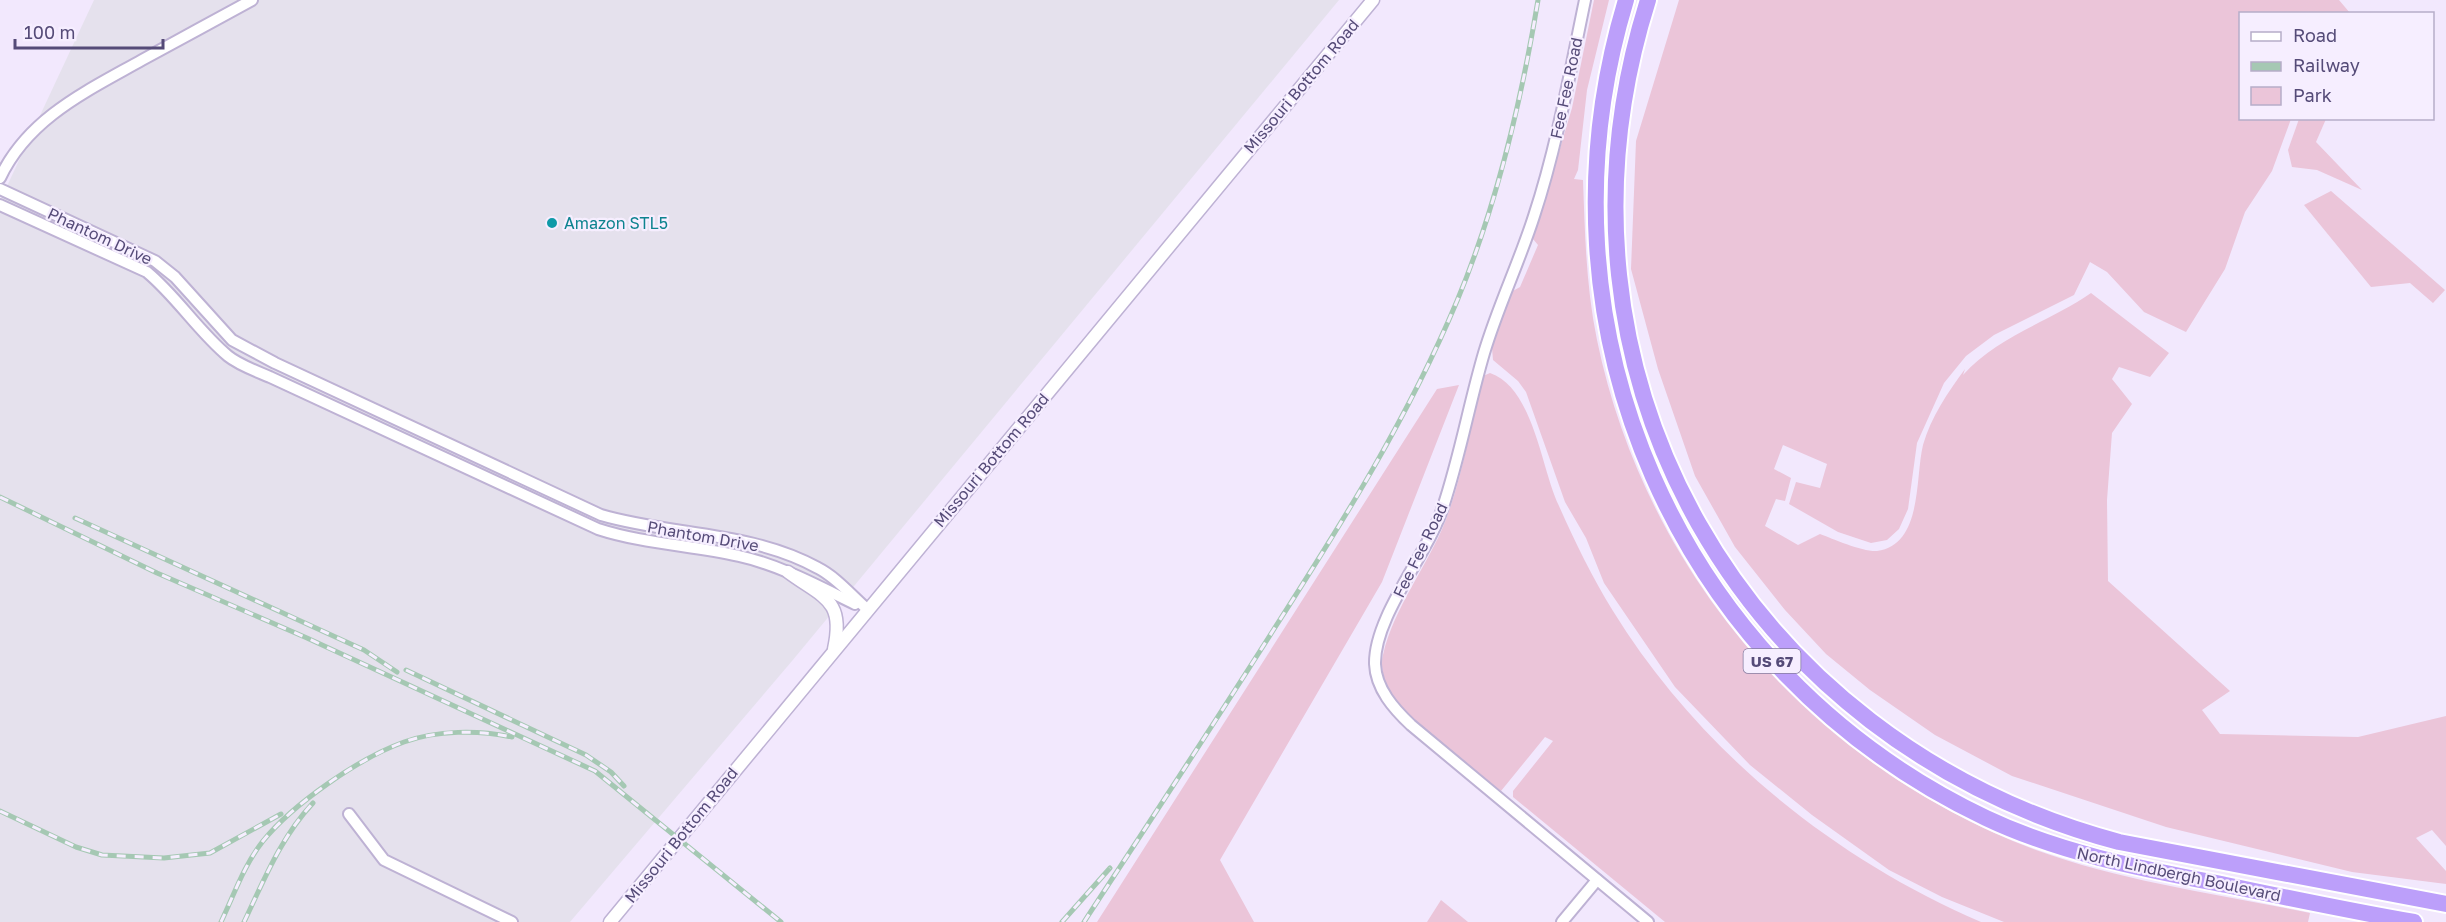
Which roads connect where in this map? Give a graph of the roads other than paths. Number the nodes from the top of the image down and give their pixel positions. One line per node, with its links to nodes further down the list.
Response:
1 (252, 0): 6 (street)
2 (1373, 0): 10 (street, Missouri Bottom Road)
3 (1585, 0): 13 (street, Fee Fee Road)
4 (1626, 0): 19 (highway, North Lindbergh Boulevard / US 67)
5 (1648, 0): 14 (highway, North Lindbergh Boulevard / US 67)
6 (0, 178)
7 (0, 189): 10 (street, Phantom Drive)
8 (0, 205): 9 (street, Phantom Drive)
9 (788, 572): 10 (street, Phantom Drive); 11 (street)
10 (867, 609): 11 (street, Missouri Bottom Road)
11 (834, 650): 16 (street, Missouri Bottom Road)
12 (349, 814): 15 (street)
13 (1597, 880): 17 (street); 18 (street, Fee Fee Road)
14 (2446, 904)
15 (512, 922)
16 (610, 922)
17 (1562, 922)
18 (1648, 922)
19 (2414, 922)

